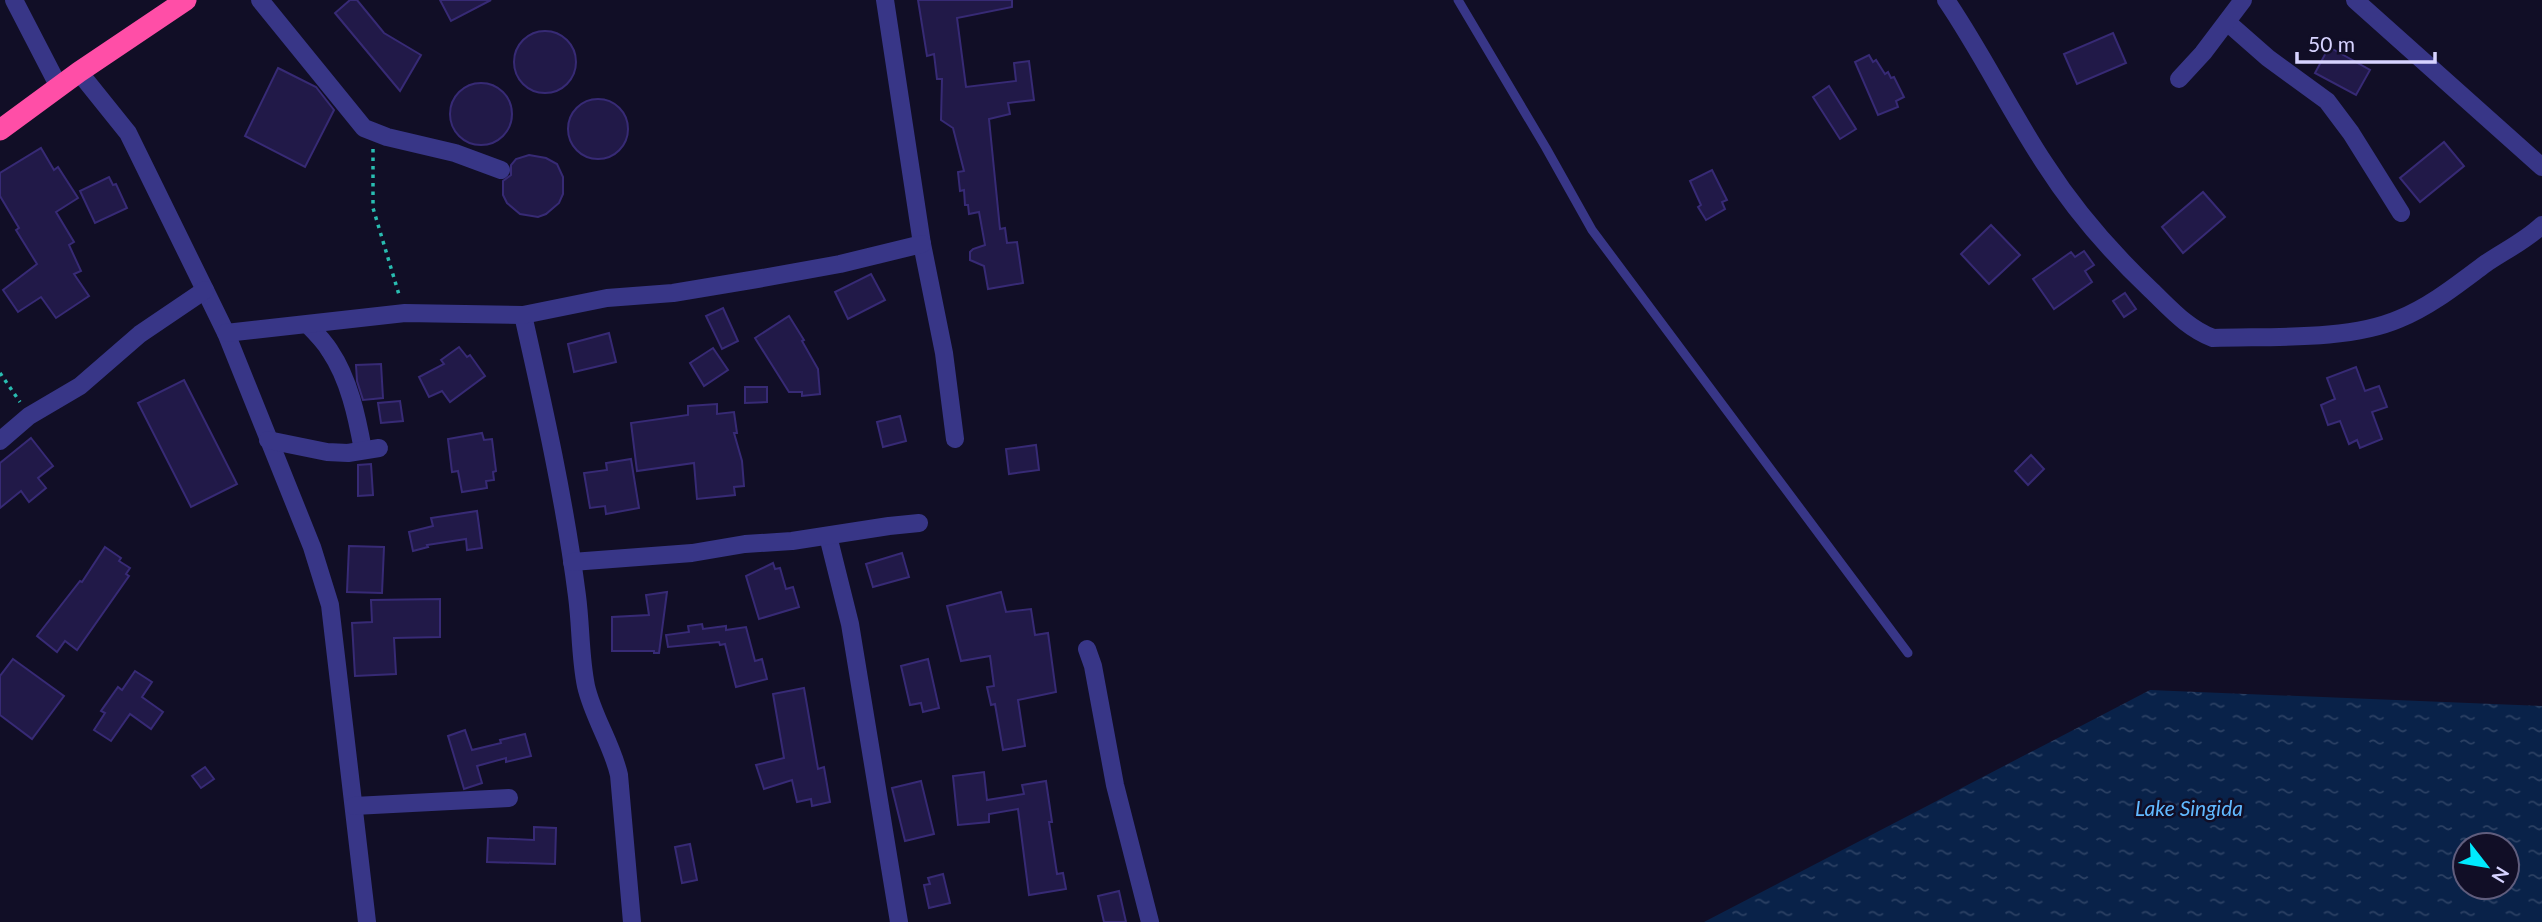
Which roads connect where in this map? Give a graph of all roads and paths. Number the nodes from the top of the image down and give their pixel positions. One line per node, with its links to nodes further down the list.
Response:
1 (14, 0): 12 (street)
2 (186, 0): 10 (highway)
3 (260, 0): 13 (street)
4 (885, 0): 19 (street)
5 (1458, 0): 34 (lane)
6 (1946, 0): 18 (street)
7 (2243, 0): 9 (street)
8 (2355, 0): 15 (street)
9 (2227, 22): 11 (street); 17 (street)
10 (79, 72): 12 (highway); 20 (street)
11 (2179, 79)
12 (59, 86): 14 (highway)
13 (364, 128): 16 (street); 21 (path)
14 (0, 130)
15 (2542, 167)
16 (501, 170)
17 (2401, 213)
18 (2542, 225)
19 (922, 244): 22 (street); 27 (street)
20 (205, 290): 24 (street); 26 (street)
21 (405, 313): 22 (street); 23 (street)
22 (523, 315): 32 (street)
23 (309, 325): 24 (street); 28 (street)
24 (226, 333): 28 (street)
25 (0, 373): 26 (path)
26 (29, 416): 29 (street)
27 (955, 439)
28 (268, 440): 36 (street)
29 (0, 441)
30 (919, 523): 31 (street)
31 (828, 536): 32 (street); 39 (street)
32 (572, 562): 38 (street)
33 (1087, 649): 40 (street)
34 (1908, 653)
35 (509, 798): 36 (street)
36 (354, 806): 37 (street)
37 (367, 922)
38 (632, 922)
39 (899, 922)
40 (1150, 922)

